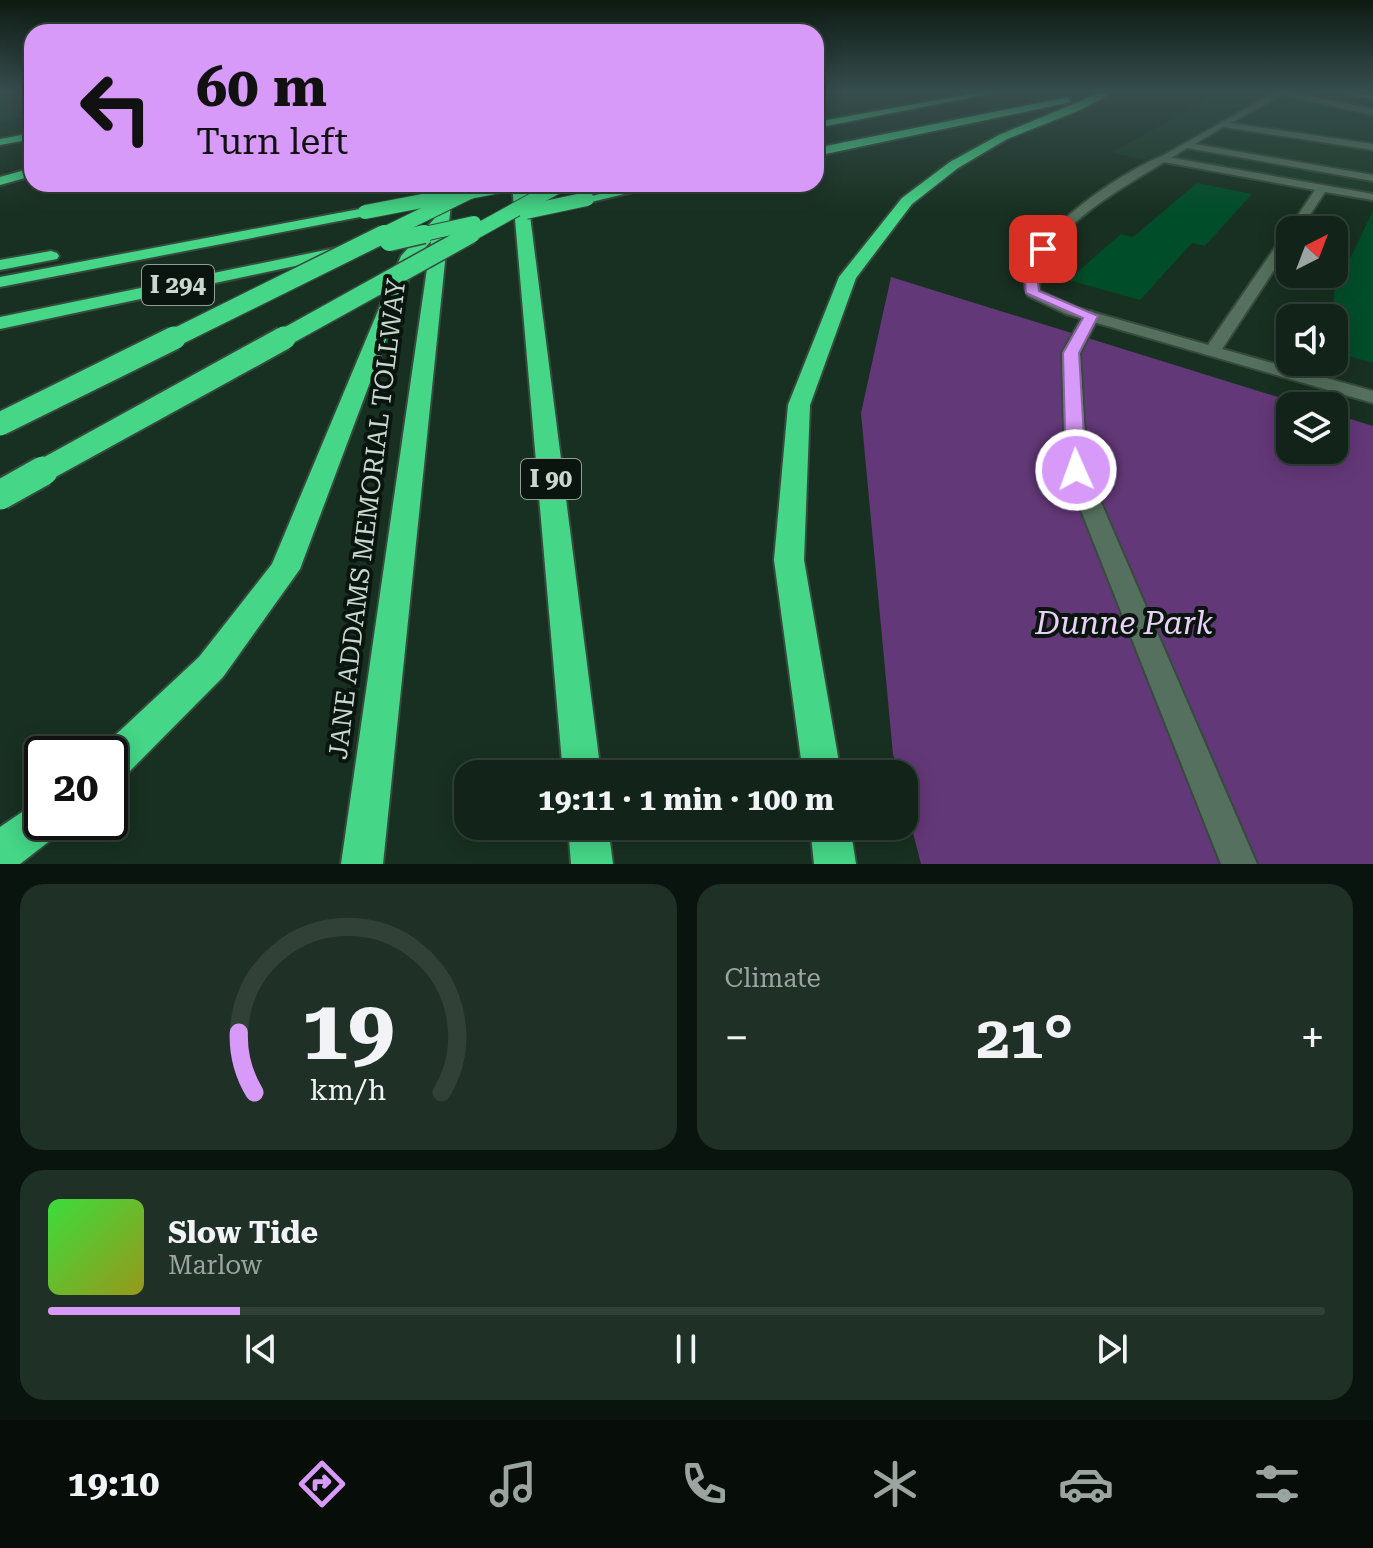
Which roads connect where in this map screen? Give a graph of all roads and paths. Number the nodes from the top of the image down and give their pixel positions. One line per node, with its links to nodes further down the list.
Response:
1 (912, 132): 9 (highway)
2 (1015, 132): 38 (highway)
3 (1208, 132): 7 (street)
4 (1277, 132): 8 (street)
5 (24, 138): 6 (highway)
6 (0, 142)
7 (1186, 145): 10 (street); 12 (street)
8 (1373, 147)
9 (824, 150)
10 (1162, 159): 14 (street); 29 (street)
11 (24, 174): 13 (highway)
12 (1373, 178)
13 (0, 181)
14 (1322, 188): 21 (street); 22 (street)
15 (445, 192): 23 (highway, JANE ADDAMS MEMORIAL TOLLWAY)
16 (469, 192): 24 (highway, I 294, bridge)
17 (470, 192): 34 (highway, bridge)
18 (520, 192): 37 (highway, I 90)
19 (548, 192): 35 (highway, bridge)
20 (621, 192): 28 (highway, I 294, bridge)
21 (1373, 197)
22 (1303, 216)
23 (441, 221): 36 (highway); 43 (highway, JANE ADDAMS MEMORIAL TOLLWAY)
24 (315, 222): 26 (highway); 27 (highway, I 294)
25 (1276, 257): 32 (street)
26 (0, 265)
27 (0, 282)
28 (136, 294): 30 (highway, I 294); 31 (highway)
29 (1091, 316): 32 (street); 46 (street)
30 (0, 323)
31 (0, 339)
32 (1212, 351): 33 (street)
33 (1373, 397)
34 (0, 424)
35 (0, 495)
36 (128, 747)
37 (581, 760)
38 (820, 760)
39 (24, 835): 42 (highway)
40 (589, 840): 44 (highway)
41 (832, 840): 45 (highway)
42 (0, 853)
43 (362, 864)
44 (592, 864)
45 (835, 864)
46 (1239, 864)

